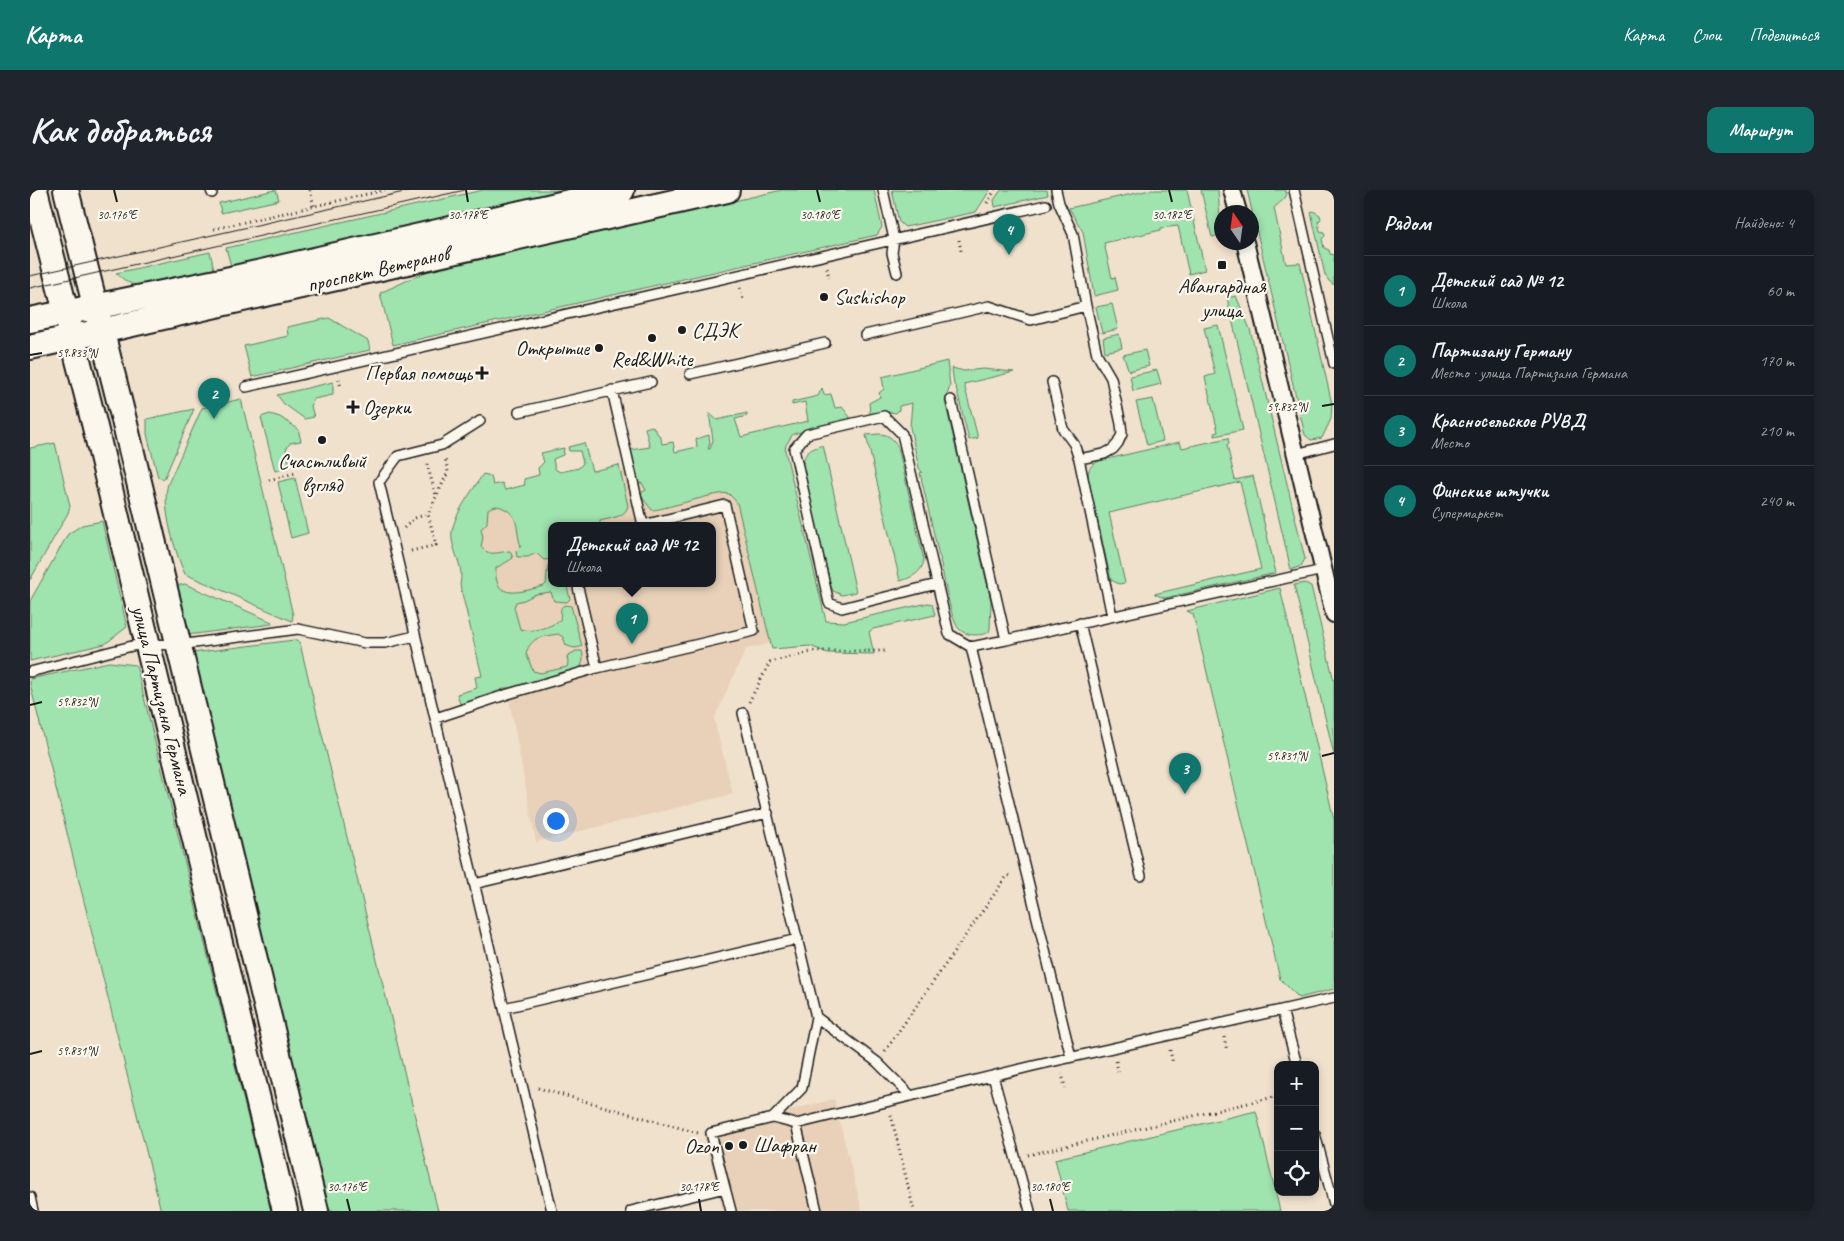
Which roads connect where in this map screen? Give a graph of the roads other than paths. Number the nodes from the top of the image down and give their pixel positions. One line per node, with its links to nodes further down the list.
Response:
1 (35, 190): 16 (main road, улица Партизана Германа)
2 (66, 190): 15 (main road, улица Партизана Германа)
3 (622, 190): 15 (main road, проспект Ветеранов)
4 (727, 190): 18 (main road, проспект Ветеранов)
5 (883, 190): 11 (lane)
6 (1056, 190): 14 (lane)
7 (1232, 190): 9 (street)
8 (1294, 190): 23 (lane)
9 (1236, 205)
10 (1046, 206): 11 (lane)
11 (894, 239): 13 (lane); 27 (lane)
12 (1247, 250): 33 (street)
13 (896, 273)
14 (1086, 306): 19 (lane); 34 (lane)
15 (95, 307): 16 (main road, проспект Ветеранов); 18 (main road, улица Партизана Германа)
16 (66, 313): 17 (main road, проспект Ветеранов); 20 (main road, улица Партизана Германа)
17 (30, 320)
18 (101, 331): 20 (main road, проспект Ветеранов); 46 (main road, улица Партизана Германа)
19 (865, 335)
20 (72, 337): 22 (main road, проспект Ветеранов); 45 (main road, улица Партизана Германа)
21 (825, 343): 24 (lane)
22 (30, 347)
23 (1334, 364)
24 (690, 374)
25 (651, 382): 28 (lane)
26 (1052, 382): 34 (lane)
27 (246, 387)
28 (612, 390): 30 (lane); 35 (lane)
29 (951, 400): 44 (lane)
30 (519, 412)
31 (480, 421): 43 (lane)
32 (1334, 444): 33 (lane)
33 (1296, 454): 37 (street)
34 (1079, 459): 41 (lane)
35 (641, 522)
36 (654, 522): 48 (lane)
37 (1323, 570): 40 (street); 41 (lane)
38 (937, 584): 38 (lane); 47 (lane)
39 (578, 587): 48 (lane)
40 (1334, 614)
41 (1112, 616): 42 (lane)
42 (1080, 623): 44 (lane); 53 (lane)
43 (415, 636): 46 (lane); 51 (lane)
44 (1006, 640): 47 (lane)
45 (148, 644): 46 (lane); 49 (lane); 71 (main road, улица Партизана Германа)
46 (179, 645): 72 (main road, улица Партизана Германа)
47 (970, 647): 60 (lane)
48 (596, 668): 51 (lane)
49 (30, 672)
50 (743, 714): 52 (lane)
51 (436, 718): 54 (lane)
52 (768, 812): 54 (lane); 55 (lane)
53 (1141, 876)
54 (474, 884): 57 (lane)
55 (798, 939): 57 (lane); 59 (lane)
56 (1334, 998): 58 (lane)
57 (504, 1008): 73 (lane)
58 (1282, 1010): 60 (lane); 61 (lane)
59 (816, 1017): 63 (lane); 64 (lane)
60 (1071, 1057): 62 (lane)
61 (1296, 1061)
62 (993, 1076): 63 (lane); 77 (lane)
63 (912, 1096): 65 (lane)
64 (773, 1118): 65 (lane); 67 (lane)
65 (796, 1124): 76 (lane)
66 (1319, 1149): 69 (lane)
67 (725, 1188): 74 (lane); 75 (lane)
68 (30, 1197): 70 (lane)
69 (1334, 1204)
70 (32, 1209)
71 (285, 1211)
72 (316, 1211)
73 (552, 1211)
74 (631, 1211)
75 (731, 1211)
76 (817, 1211)
77 (1030, 1211)

